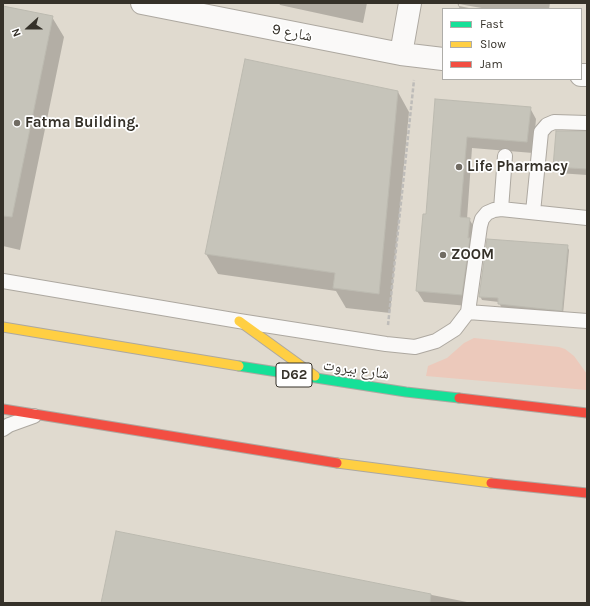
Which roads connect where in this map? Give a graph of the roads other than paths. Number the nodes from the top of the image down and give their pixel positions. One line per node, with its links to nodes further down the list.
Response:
1 (142, 3): 3 (street, شارع 9)
2 (410, 3): 3 (street)
3 (409, 55): 4 (street, شارع 9)
4 (442, 59)
5 (587, 123): 8 (lane)
6 (505, 156): 7 (lane)
7 (502, 209): 8 (lane); 11 (lane)
8 (534, 212): 9 (lane)
9 (587, 218)
10 (3, 281): 12 (lane)
11 (468, 312): 12 (lane); 13 (lane)
12 (239, 321): 15 (main road)
13 (587, 321)
14 (3, 327): 15 (main road, شارع بيروت / D62)
15 (319, 379): 17 (main road, شارع بيروت / D62)
16 (3, 409): 18 (main road)
17 (587, 413)
18 (36, 416): 19 (lane); 20 (main road)
19 (3, 429)
20 (587, 493)

